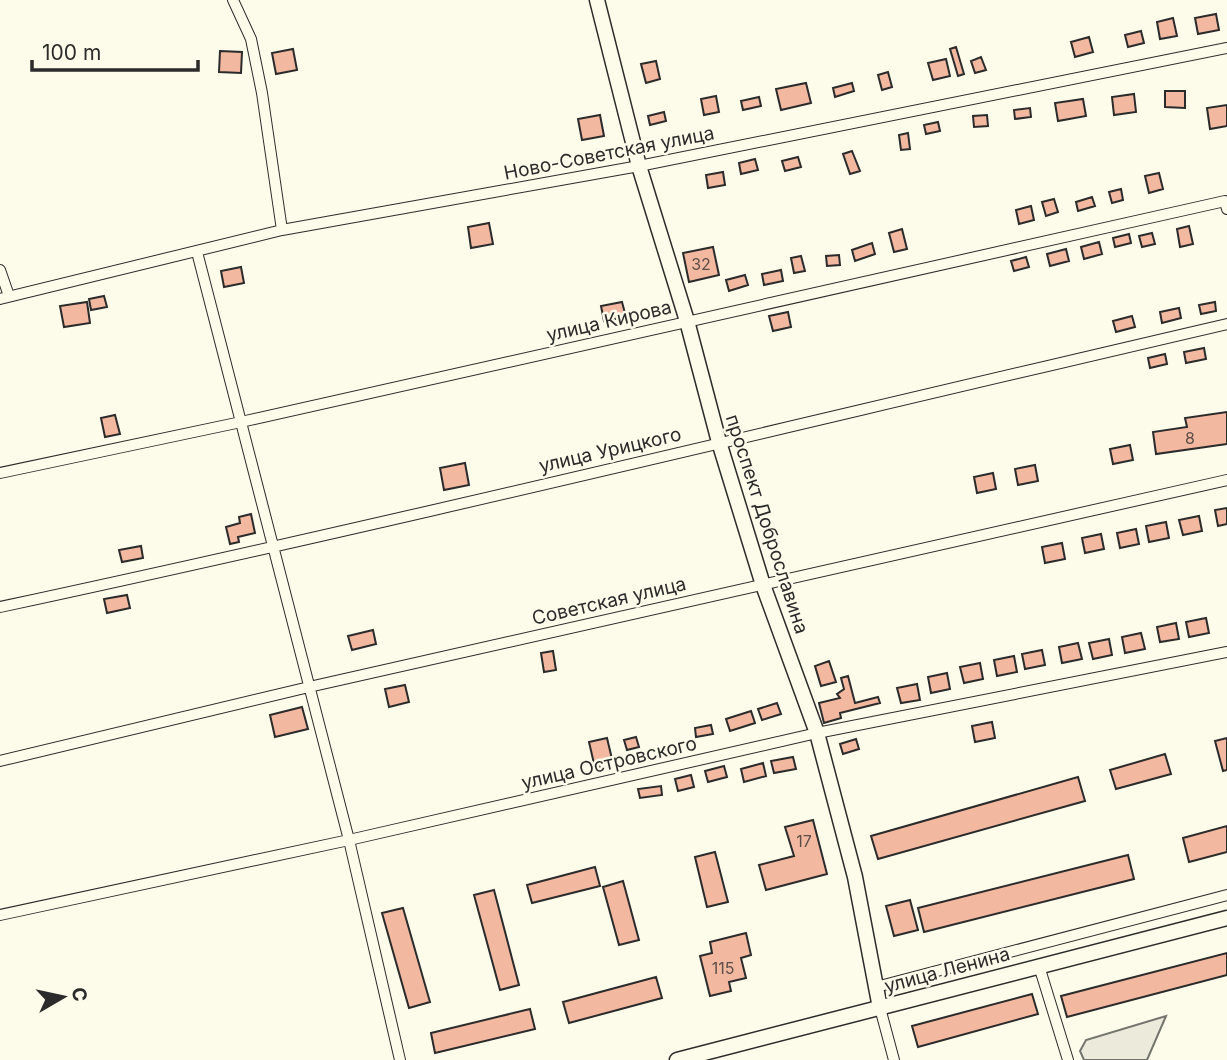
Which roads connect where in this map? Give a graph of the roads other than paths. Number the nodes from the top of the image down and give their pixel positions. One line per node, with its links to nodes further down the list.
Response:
1 (233, 0): 6 (street)
2 (597, 0): 4 (street, проспект Доброславина)
3 (1227, 48): 4 (street, Ново-Советская улица)
4 (639, 166): 6 (street, Ново-Советская улица); 10 (street, проспект Доброславина)
5 (1226, 205): 10 (street, улица Кирова)
6 (282, 230): 7 (street, Ново-Советская улица)
7 (197, 252): 9 (street, Ново-Советская улица); 12 (street)
8 (0, 270): 9 (street)
9 (5, 298)
10 (687, 321): 12 (street, улица Кирова); 13 (street, проспект Доброславина)
11 (1227, 324): 13 (street, улица Урицкого)
12 (241, 422): 14 (street, улица Кирова); 16 (street)
13 (719, 442): 16 (street, улица Урицкого); 17 (street, проспект Доброславина)
14 (0, 473)
15 (1227, 480): 17 (street, Советская улица)
16 (274, 548): 18 (street, улица Урицкого); 20 (street)
17 (763, 585): 20 (street, Советская улица); 21 (street, проспект Доброславина)
18 (0, 607)
19 (1227, 652): 21 (street, улица Островского)
20 (309, 687): 22 (street, Советская улица); 23 (street)
21 (817, 733): 23 (street, улица Островского); 28 (street, проспект Доброславина)
22 (0, 761)
23 (349, 840): 25 (street, улица Островского); 30 (street)
24 (1227, 895): 28 (street)
25 (0, 915)
26 (1227, 918): 27 (street, улица Ленина)
27 (1039, 966): 29 (street, улица Ленина); 33 (street)
28 (876, 986): 29 (street, проспект Доброславина)
29 (880, 1008): 31 (street, улица Ленина); 32 (street, проспект Доброславина)
30 (400, 1060)
31 (677, 1060)
32 (894, 1060)
33 (1068, 1060)

